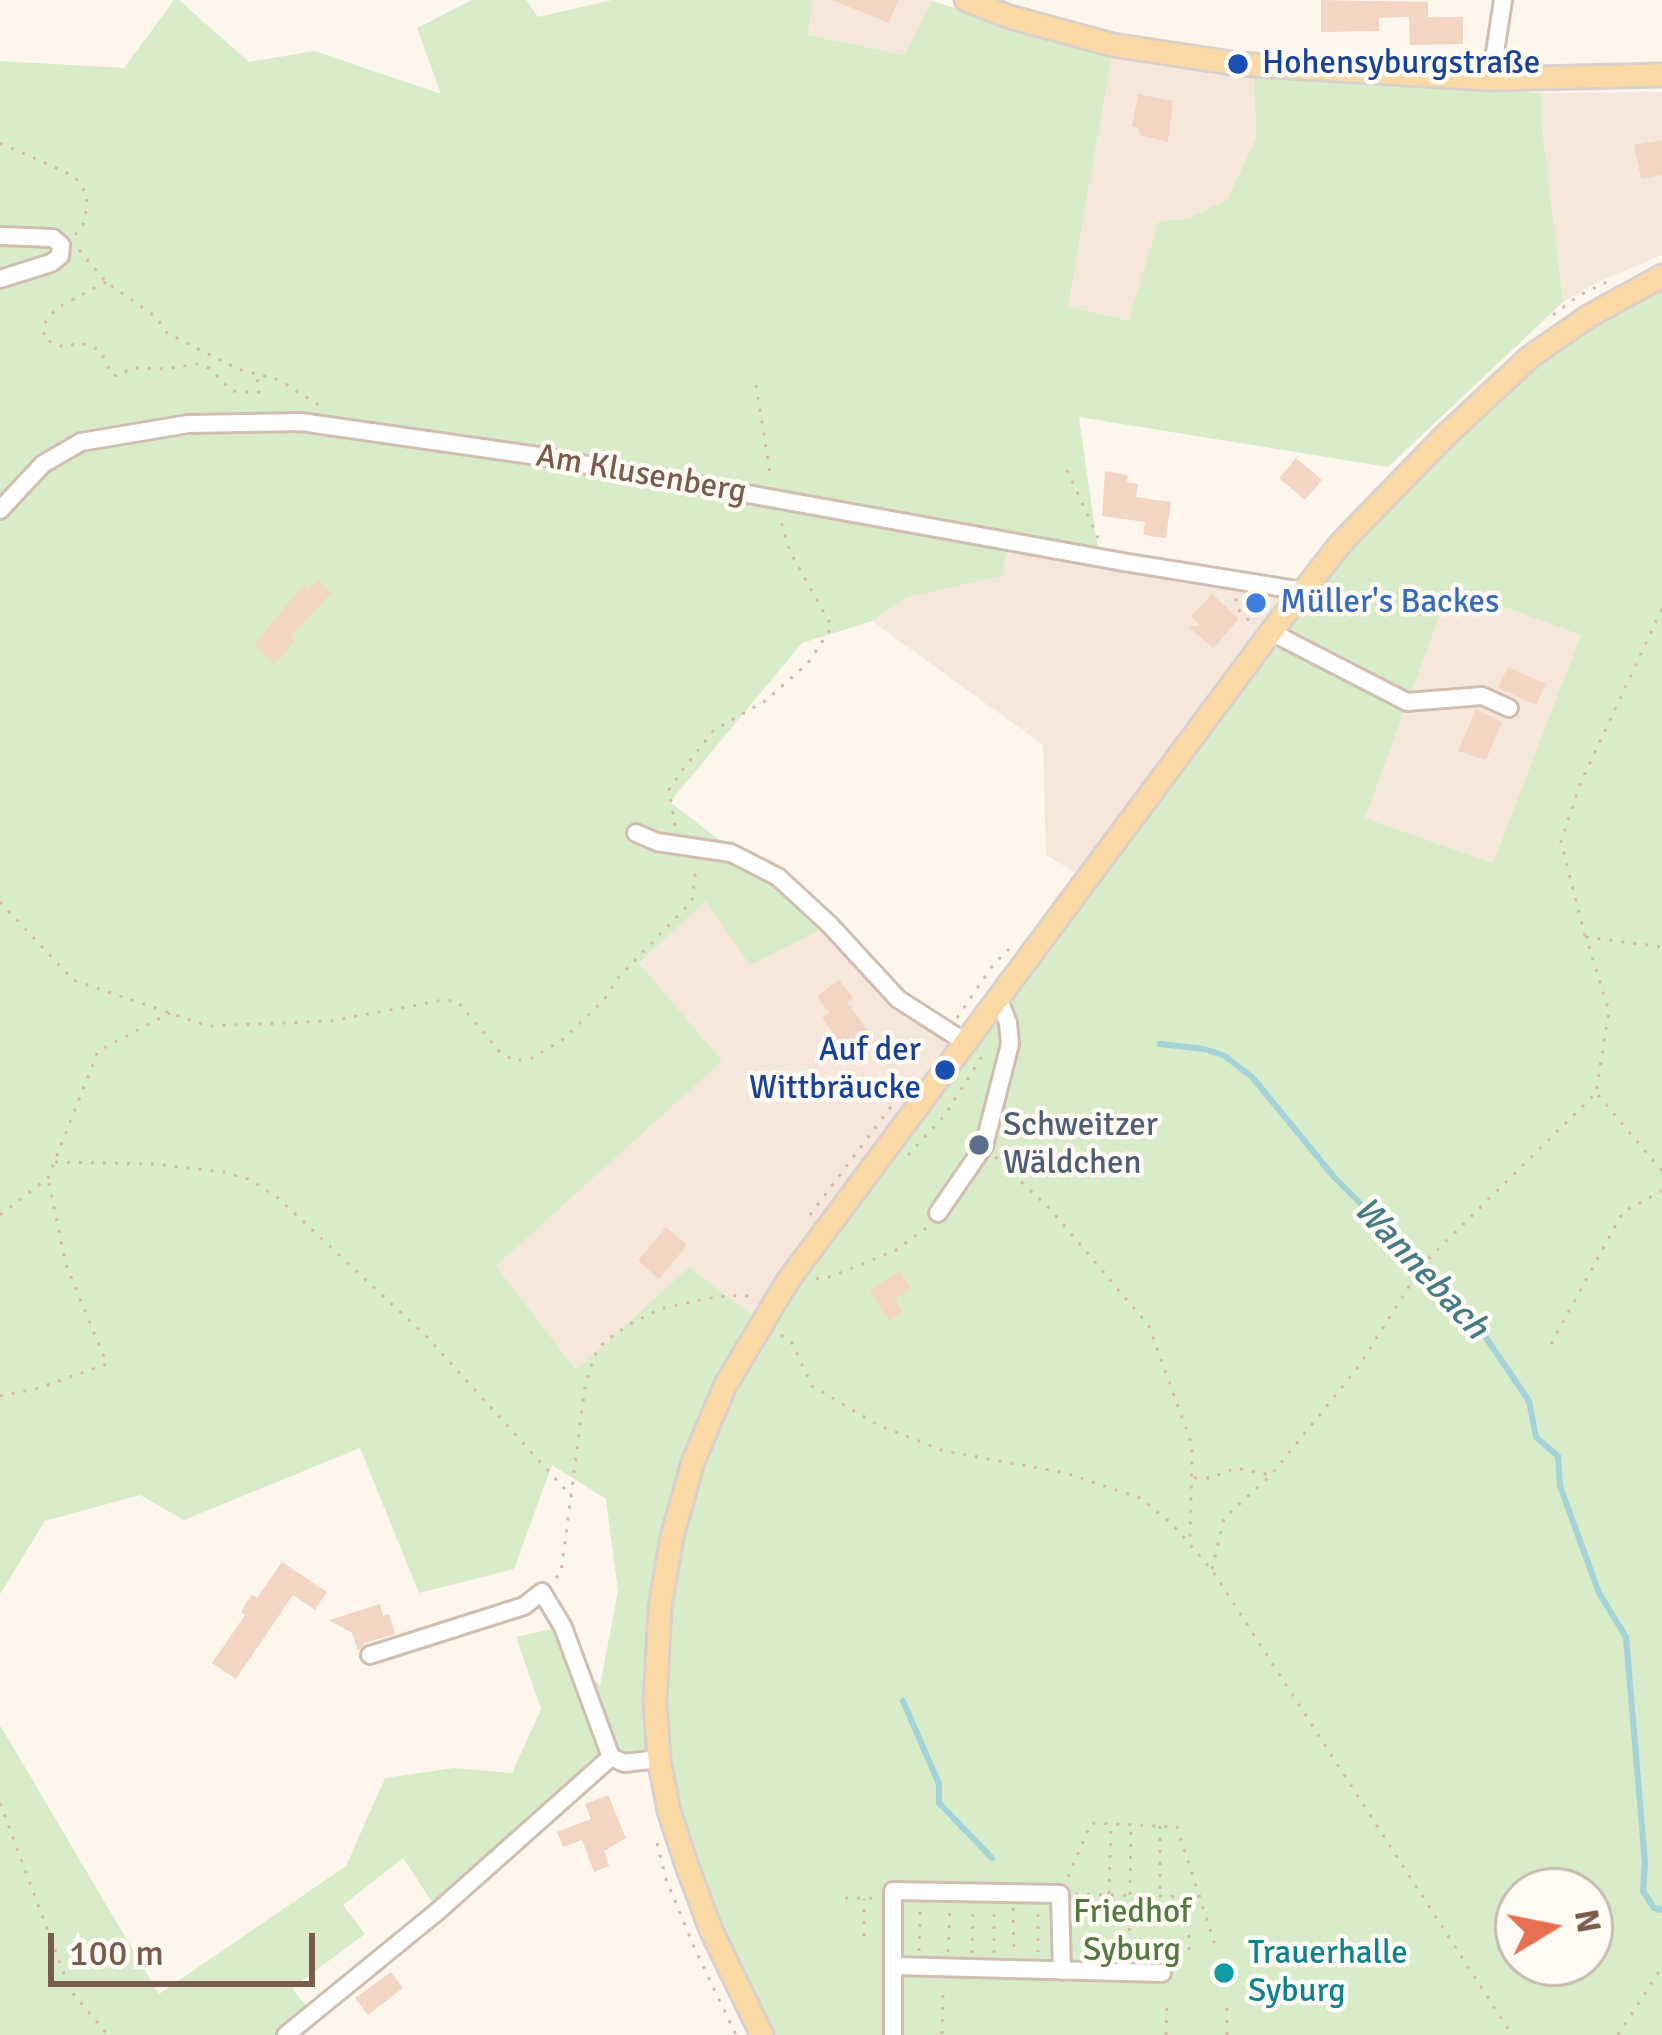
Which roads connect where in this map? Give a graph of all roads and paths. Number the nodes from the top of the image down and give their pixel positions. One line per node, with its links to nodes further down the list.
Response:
1 (966, 0): 4 (main road)
2 (1503, 0): 4 (street)
3 (1662, 75): 4 (main road)
4 (1491, 79)
5 (0, 143): 9 (path)
6 (0, 236): 8 (street)
7 (1662, 276): 18 (main road)
8 (0, 279)
9 (106, 282): 10 (path); 10 (path)
10 (256, 376): 12 (path)
11 (756, 385): 14 (path)
12 (338, 426): 14 (street, Am Klusenberg); 15 (street, Am Klusenberg)
13 (1067, 470): 16 (path)
14 (774, 499): 16 (street, Am Klusenberg); 23 (path)
15 (0, 510)
16 (1112, 560): 17 (street, Am Klusenberg)
17 (1233, 579): 18 (street, Am Klusenberg); 20 (path)
18 (1303, 591): 20 (main road)
19 (1662, 608): 25 (path)
20 (1268, 635): 21 (street); 27 (main road)
21 (1509, 708)
22 (636, 833): 23 (street)
23 (689, 846): 28 (path); 29 (street)
24 (0, 902): 28 (path)
25 (1586, 938): 26 (path); 30 (path)
26 (1662, 947)
27 (998, 998): 29 (main road); 31 (street)
28 (170, 1013): 32 (path)
29 (976, 1045): 33 (path); 40 (main road)
30 (1596, 1094): 34 (path); 44 (path)
31 (984, 1146): 37 (street); 45 (path)
32 (55, 1162): 35 (path); 46 (path)
33 (897, 1166)
34 (1662, 1172)
35 (48, 1178): 38 (path); 43 (path)
36 (1662, 1190): 42 (path)
37 (938, 1213): 39 (path)
38 (0, 1215)
39 (824, 1263)
40 (774, 1301): 46 (path); 52 (main road)
41 (775, 1330): 47 (path)
42 (1551, 1344)
43 (0, 1396)
44 (1271, 1475): 45 (path); 48 (path)
45 (1192, 1478): 47 (path)
46 (572, 1497): 49 (path)
47 (1190, 1544): 48 (path)
48 (1212, 1570): 94 (path)
49 (542, 1592): 50 (street); 51 (street)
50 (370, 1655)
51 (611, 1757): 52 (street); 89 (street)
52 (658, 1760): 90 (main road)
53 (0, 1803): 88 (path)
54 (1111, 1824): 55 (path); 62 (path); 63 (path)
55 (1130, 1825): 56 (path); 64 (path)
56 (1160, 1826): 65 (path); 67 (path)
57 (920, 1892): 58 (street); 70 (street); 75 (path)
58 (950, 1894): 59 (street); 77 (path)
59 (973, 1894): 60 (street); 78 (path)
60 (1003, 1894): 61 (street); 79 (path); 80 (path)
61 (1037, 1894): 62 (street); 81 (path)
62 (1060, 1894): 63 (path); 82 (street)
63 (1108, 1895): 64 (path)
64 (1130, 1895): 65 (path); 83 (path)
65 (1160, 1896): 66 (path)
66 (1189, 1896): 67 (path); 72 (path)
67 (1199, 1897): 73 (path)
68 (845, 1898): 69 (path)
69 (864, 1898): 70 (path); 71 (path)
70 (893, 1898): 74 (street)
71 (863, 1936)
72 (1189, 1950)
73 (1217, 1951)
74 (894, 1966): 75 (street); 91 (street)
75 (918, 1967): 77 (street)
76 (1662, 1967): 95 (path)
77 (946, 1968): 78 (street); 87 (path)
78 (972, 1969): 79 (street)
79 (994, 1970): 80 (street)
80 (1014, 1970): 81 (street)
81 (1039, 1970): 82 (street)
82 (1062, 1971): 83 (street)
83 (1129, 1972): 84 (street)
84 (1162, 1972)
85 (1167, 2000): 92 (path)
86 (1227, 2002): 93 (path)
87 (942, 2034)
88 (108, 2035)
89 (286, 2035)
90 (762, 2035)
91 (893, 2035)
92 (1166, 2035)
93 (1227, 2035)
94 (1512, 2035)
95 (1618, 2035)

